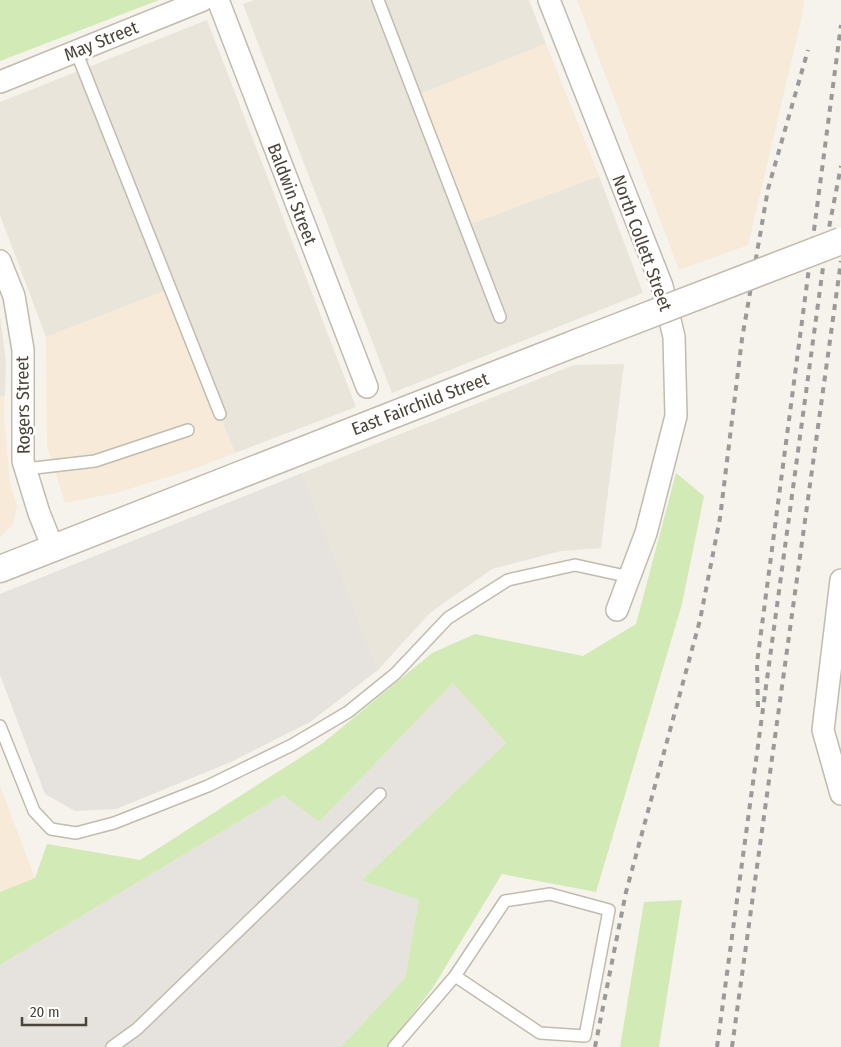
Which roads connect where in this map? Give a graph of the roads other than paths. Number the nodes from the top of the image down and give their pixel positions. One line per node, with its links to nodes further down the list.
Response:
1 (203, 0): 5 (street, May Street)
2 (218, 0): 10 (street, Baldwin Street)
3 (378, 0): 9 (lane)
4 (549, 0): 16 (street, North Collett Street)
5 (76, 51): 6 (street, May Street); 11 (lane)
6 (0, 82)
7 (841, 241): 14 (street, East Fairchild Street, bridge)
8 (0, 261): 13 (street, Rogers Street)
9 (500, 317)
10 (367, 388)
11 (220, 414)
12 (188, 430): 13 (lane)
13 (26, 469): 14 (street, Rogers Street)
14 (53, 548): 15 (street, East Fairchild Street)
15 (0, 569)
16 (630, 577): 18 (street, North Collett Street); 20 (lane)
17 (841, 580): 19 (street)
18 (617, 610)
19 (835, 677): 22 (street)
20 (0, 726)
21 (380, 794): 24 (lane)
22 (841, 794)
23 (455, 976): 23 (lane); 25 (lane)
24 (112, 1047)
25 (394, 1047)

